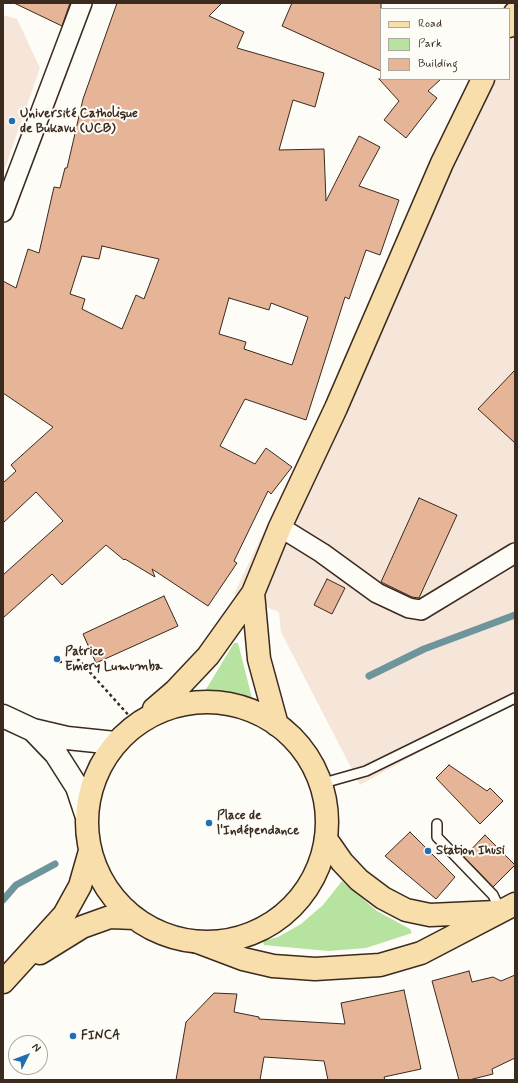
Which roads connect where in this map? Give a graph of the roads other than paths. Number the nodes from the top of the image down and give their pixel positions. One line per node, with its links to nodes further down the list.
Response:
1 (82, 3): 5 (street)
2 (515, 13): 3 (main road)
3 (510, 24)
4 (483, 80): 6 (main road)
5 (3, 212)
6 (280, 528): 7 (street); 8 (main road)
7 (515, 553)
8 (253, 593): 11 (main road); 12 (main road)
9 (515, 698): 15 (lane)
10 (3, 716): 13 (street)
11 (137, 723): 12 (main road); 14 (main road)
12 (277, 725): 15 (main road)
13 (33, 730): 14 (street); 16 (street)
14 (115, 743): 16 (main road)
15 (320, 784): 18 (main road)
16 (86, 814): 19 (main road)
17 (437, 824): 20 (lane)
18 (326, 840): 20 (main road); 22 (main road)
19 (90, 851): 21 (main road); 23 (main road)
20 (508, 908): 22 (main road)
21 (135, 918): 22 (main road); 23 (main road)
22 (198, 942)
23 (20, 966): 24 (main road)
24 (3, 982)

